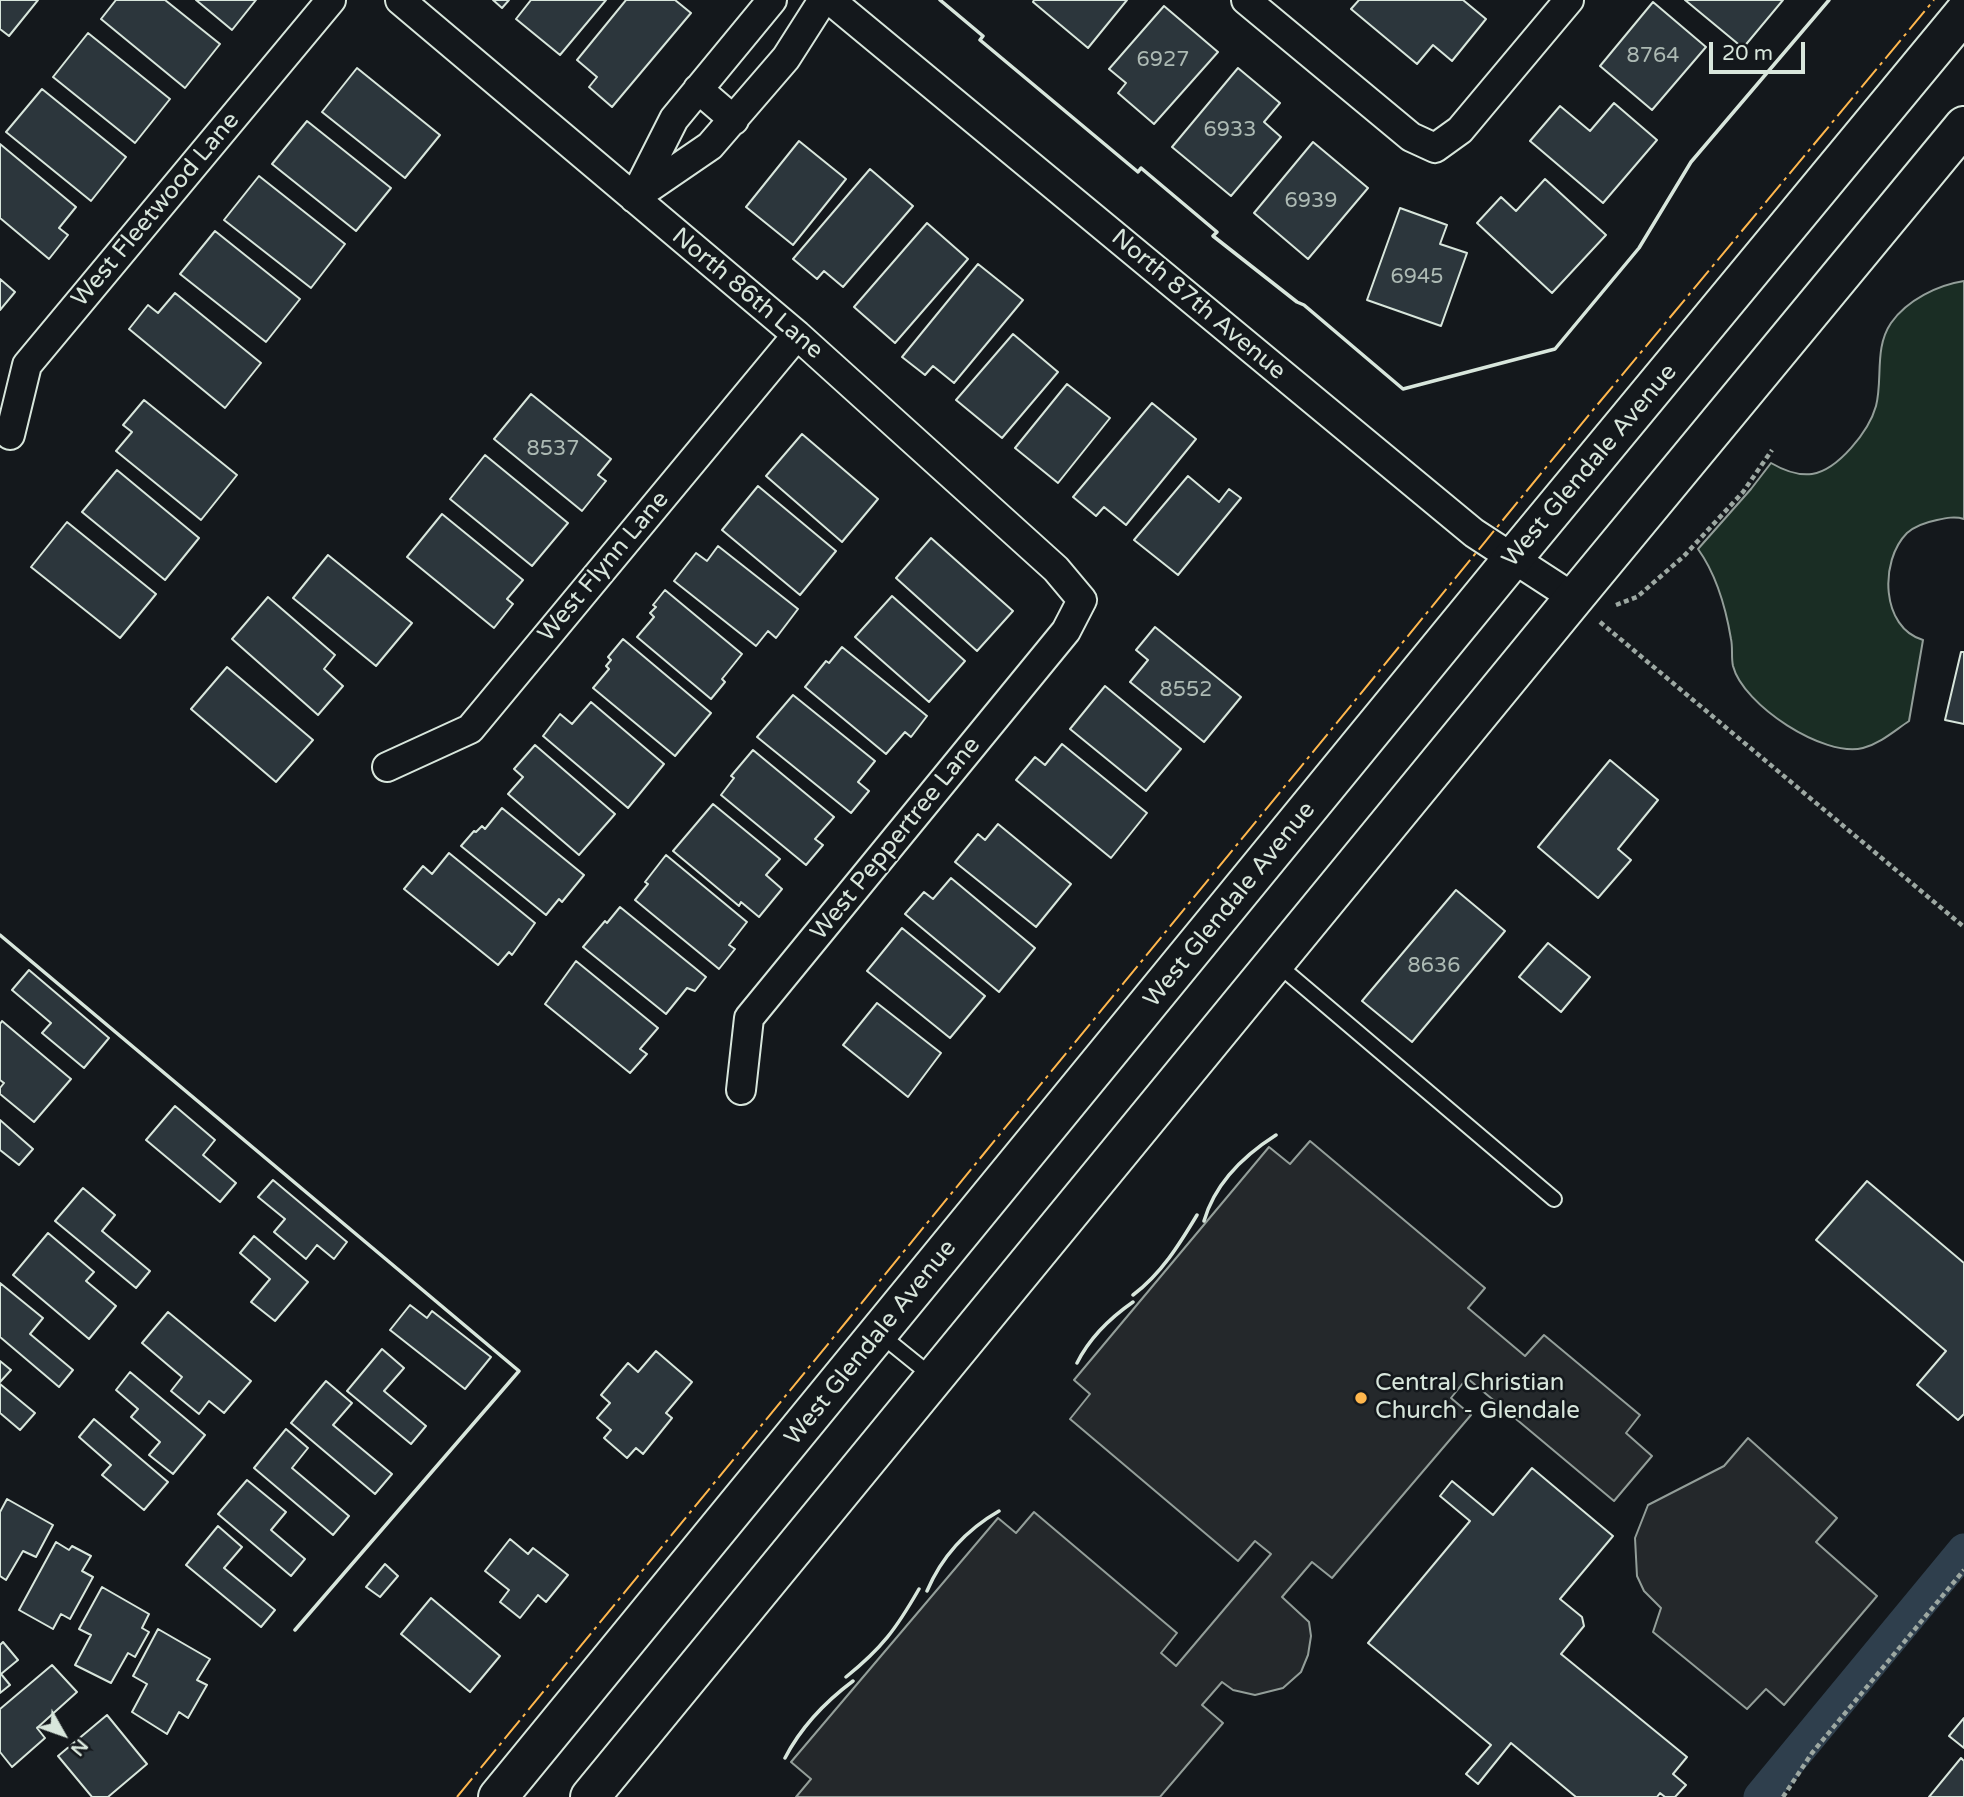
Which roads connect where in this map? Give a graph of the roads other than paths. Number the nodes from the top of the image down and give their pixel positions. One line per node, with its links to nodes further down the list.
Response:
1 (331, 0): 14 (street, West Fleetwood Lane)
2 (400, 0): 12 (street, North 86th Lane)
3 (772, 0): 9 (street)
4 (823, 0): 10 (street)
5 (830, 0): 15 (street, North 87th Avenue)
6 (1246, 0): 7 (street)
7 (1569, 0)
8 (1964, 13): 15 (main road, West Glendale Avenue)
9 (698, 89): 10 (street); 12 (street)
10 (734, 120): 12 (street)
11 (1964, 126): 17 (main road)
12 (634, 198): 13 (street, North 86th Lane)
13 (797, 335): 16 (street, North 86th Lane); 18 (street, West Flynn Lane)
14 (10, 435)
15 (1514, 558): 17 (street, North 87th Avenue); 22 (main road, West Glendale Avenue)
16 (1082, 600): 20 (street, West Peppertree Lane)
17 (1593, 611): 19 (main road)
18 (387, 767)
19 (1275, 962): 21 (lane); 23 (main road)
20 (741, 1090)
21 (1554, 1199)
22 (880, 1334): 23 (lane); 24 (main road, West Glendale Avenue)
23 (935, 1379): 25 (main road)
24 (498, 1797)
25 (590, 1797)

